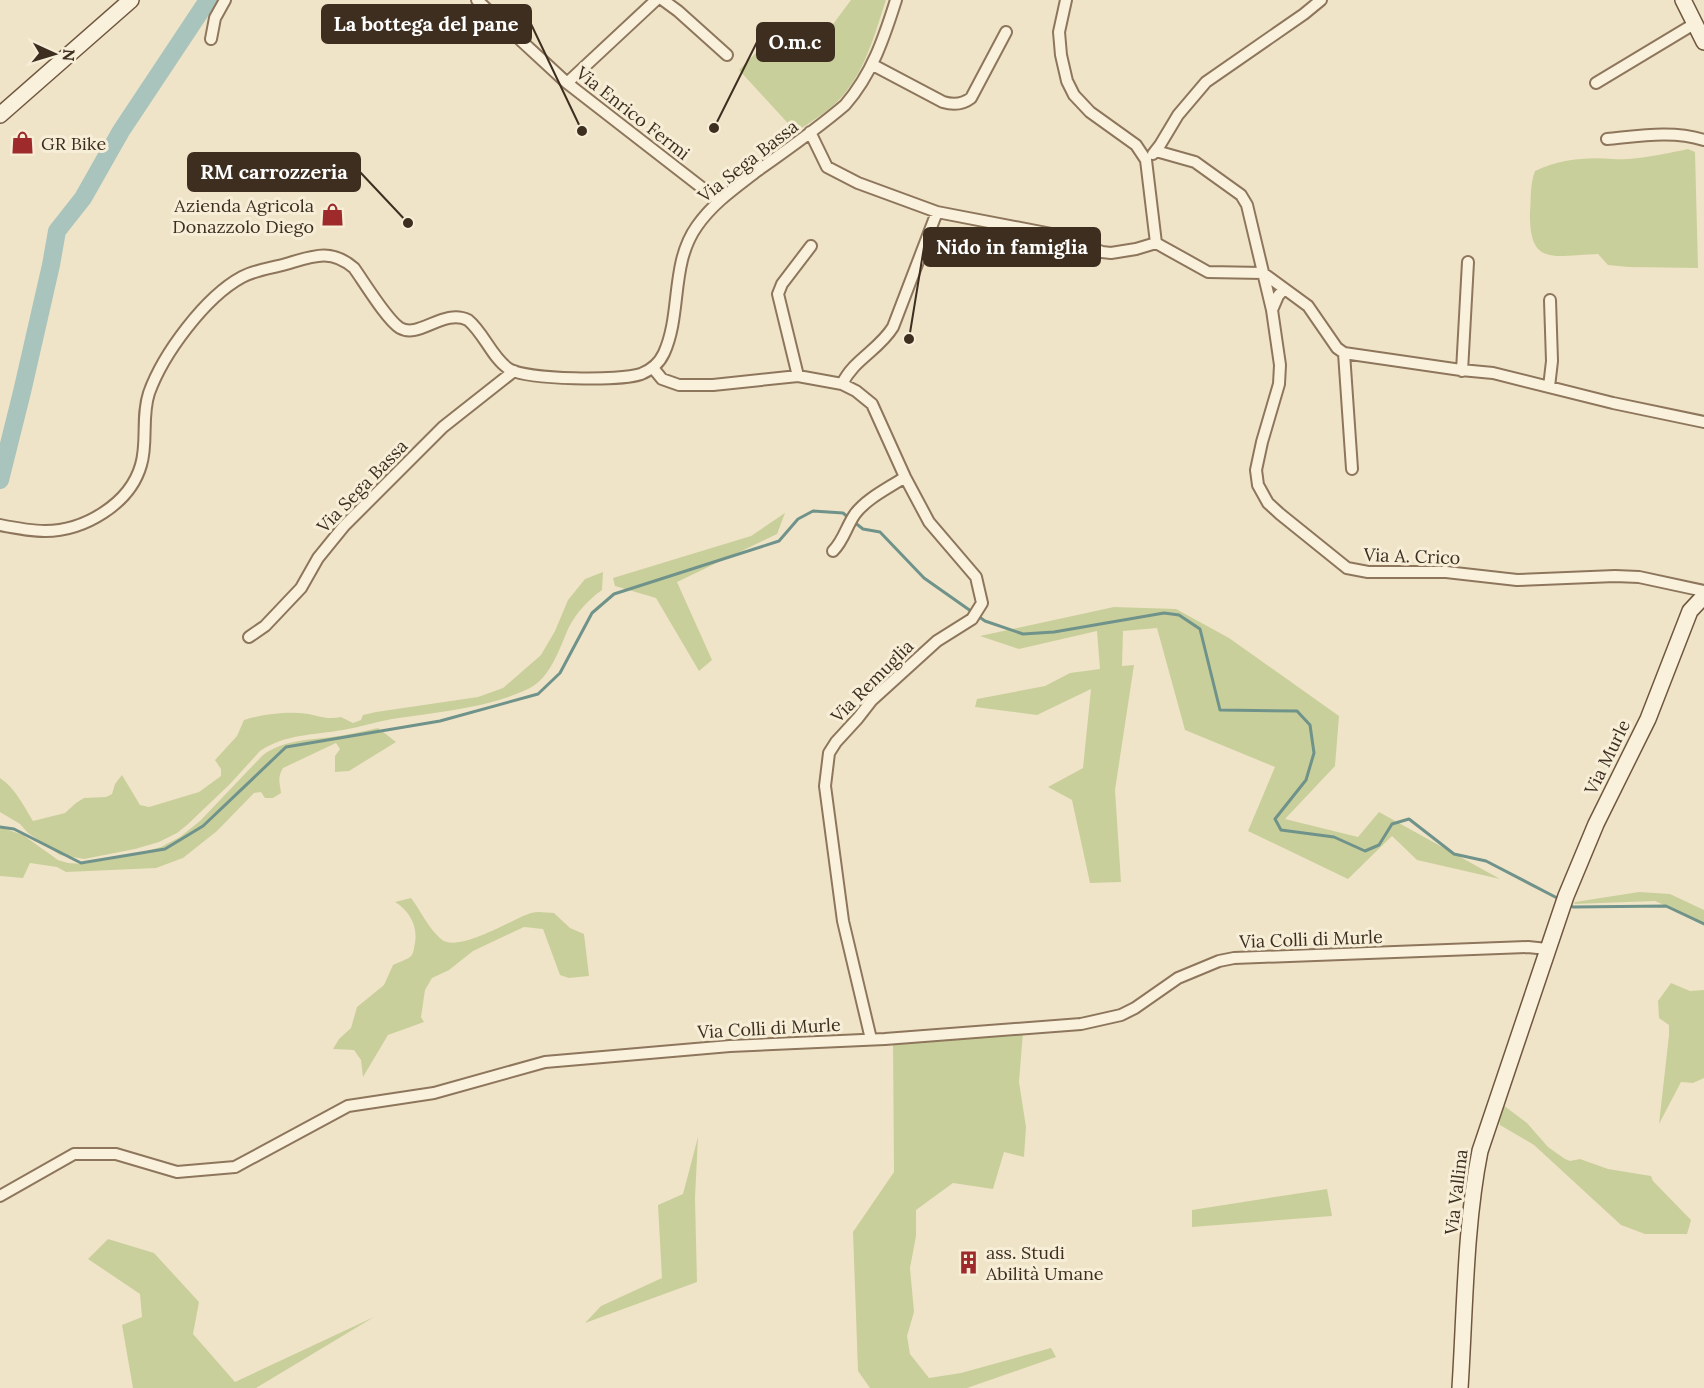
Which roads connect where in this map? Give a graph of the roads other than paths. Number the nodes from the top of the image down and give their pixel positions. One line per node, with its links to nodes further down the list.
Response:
1 (131, 0): 18 (main road)
2 (225, 0): 12 (street)
3 (477, 0): 17 (street, Via Enrico Fermi)
4 (656, 0): 17 (street)
5 (663, 0): 14 (street)
6 (896, 0): 15 (street, Via Sega Bassa)
7 (1066, 0): 23 (street)
8 (1321, 0): 22 (street)
9 (1683, 0): 10 (main road)
10 (1694, 24): 13 (main road); 16 (street)
11 (1006, 32): 15 (street)
12 (211, 39)
13 (1704, 42)
14 (727, 55)
15 (873, 65): 19 (street, Via Sega Bassa)
16 (1596, 82)
17 (567, 83): 24 (street, Via Enrico Fermi)
18 (0, 115)
19 (810, 132): 24 (street, Via Sega Bassa); 25 (street)
20 (1607, 139): 21 (street)
21 (1704, 140)
22 (1156, 151): 23 (street); 29 (street, Via A. Crico)
23 (1146, 160): 26 (street)
24 (719, 201): 34 (street, Via Sega Bassa)
25 (937, 212): 26 (street); 38 (street)
26 (1156, 243): 29 (street)
27 (811, 246): 37 (street)
28 (1468, 262): 35 (street)
29 (1263, 273): 30 (street); 32 (street, Via A. Crico)
30 (1284, 289): 32 (street); 33 (street)
31 (1550, 300): 39 (street)
32 (1272, 310): 45 (street, Via A. Crico)
33 (1344, 353): 35 (street); 41 (street)
34 (653, 368): 36 (street); 37 (street, Via Remuglia)
35 (1462, 370): 39 (street)
36 (514, 371): 43 (street); 47 (street, Via Sega Bassa)
37 (798, 376): 38 (street, Via Remuglia)
38 (842, 384): 42 (street, Via Remuglia)
39 (1549, 387): 40 (street)
40 (1704, 422)
41 (1352, 468)
42 (905, 477): 44 (street); 49 (street, Via Remuglia)
43 (0, 525)
44 (833, 551)
45 (1704, 591)
46 (1704, 596): 48 (main road, Via Murle)
47 (249, 637)
48 (1551, 939): 49 (street, Via Colli di Murle); 51 (main road, Via Vallina)
49 (871, 1039): 50 (street, Via Colli di Murle)
50 (0, 1196)
51 (1460, 1388)

